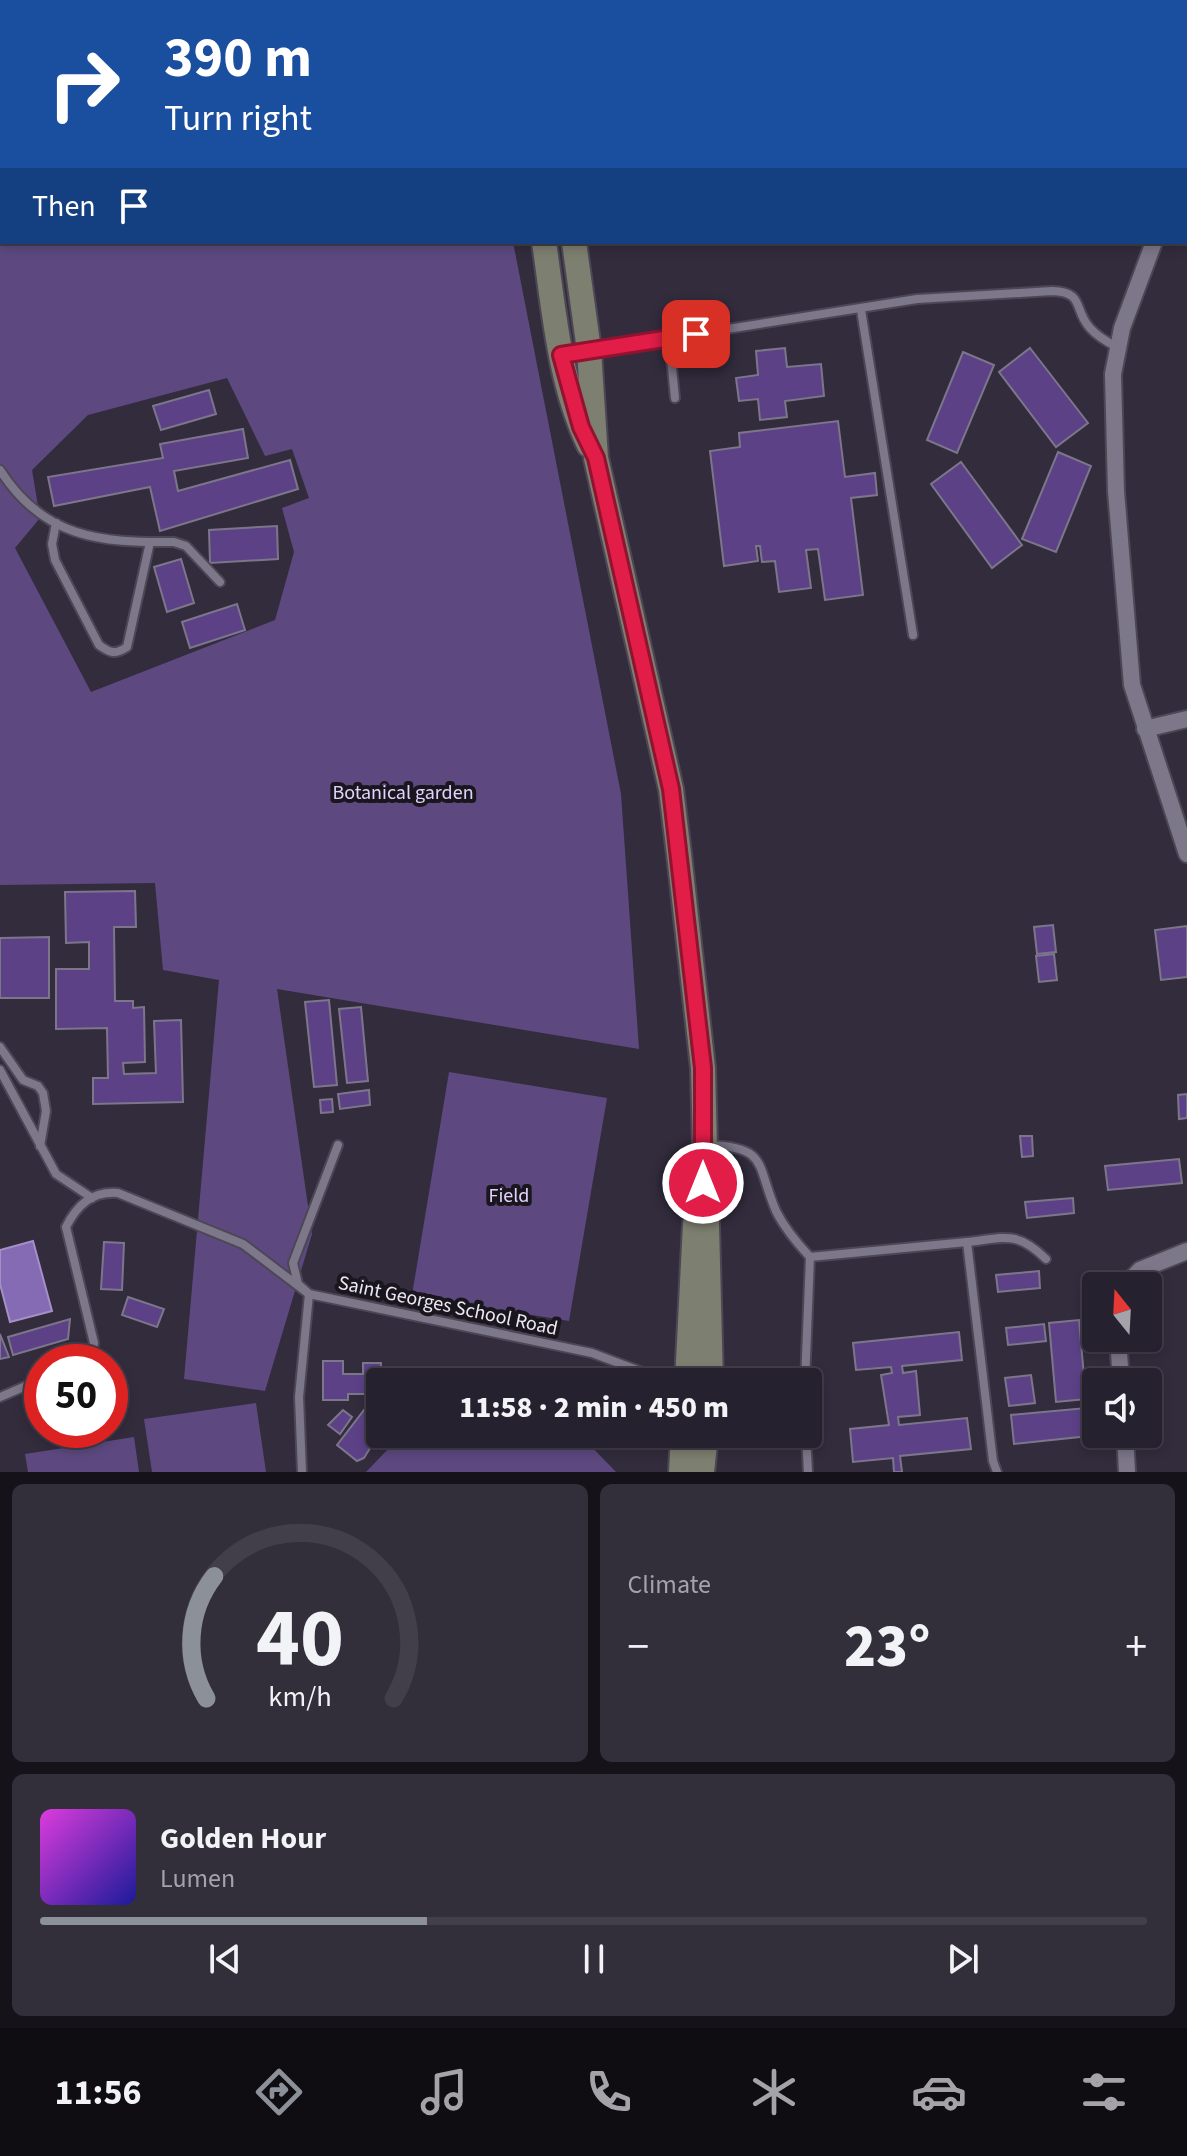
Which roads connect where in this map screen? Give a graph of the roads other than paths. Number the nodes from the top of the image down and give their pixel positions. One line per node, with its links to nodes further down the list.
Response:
1 (544, 244): 8 (main road)
2 (574, 244): 7 (main road)
3 (1153, 244): 6 (street)
4 (861, 310): 5 (lane); 6 (lane); 15 (lane)
5 (669, 338): 7 (lane); 9 (lane)
6 (1118, 348): 17 (street)
7 (589, 350): 8 (lane); 10 (main road)
8 (561, 355): 10 (main road)
9 (675, 398)
10 (596, 458): 24 (main road)
11 (0, 470): 12 (lane)
12 (56, 523): 13 (lane); 13 (lane)
13 (150, 542): 14 (lane)
14 (220, 582)
15 (913, 635)
16 (1187, 719): 17 (street)
17 (1145, 729): 18 (street)
18 (1187, 854)
19 (0, 1047): 21 (lane)
20 (0, 1070): 22 (lane)
21 (23, 1080): 22 (lane); 25 (lane)
22 (8, 1088): 25 (lane)
23 (338, 1145): 33 (lane)
24 (704, 1145): 26 (main road); 30 (lane)
25 (40, 1147): 27 (lane)
26 (703, 1183): 36 (main road); 37 (main road)
27 (92, 1198): 33 (lane, Saint Georges School Road); 34 (lane)
28 (967, 1242): 30 (lane); 31 (lane); 49 (lane)
29 (1187, 1251): 32 (street)
30 (810, 1257): 38 (lane)
31 (1046, 1259)
32 (1138, 1272)
33 (309, 1294): 35 (lane, Saint Georges School Road); 45 (lane)
34 (94, 1344)
35 (632, 1368)
36 (687, 1368)
37 (711, 1368)
38 (806, 1368)
39 (24, 1387): 40 (lane)
40 (0, 1397)
41 (682, 1448): 46 (main road)
42 (705, 1448): 47 (main road)
43 (807, 1448): 48 (lane)
44 (1126, 1448): 50 (street)
45 (302, 1472)
46 (681, 1472)
47 (702, 1472)
48 (808, 1472)
49 (997, 1472)
50 (1127, 1472)

